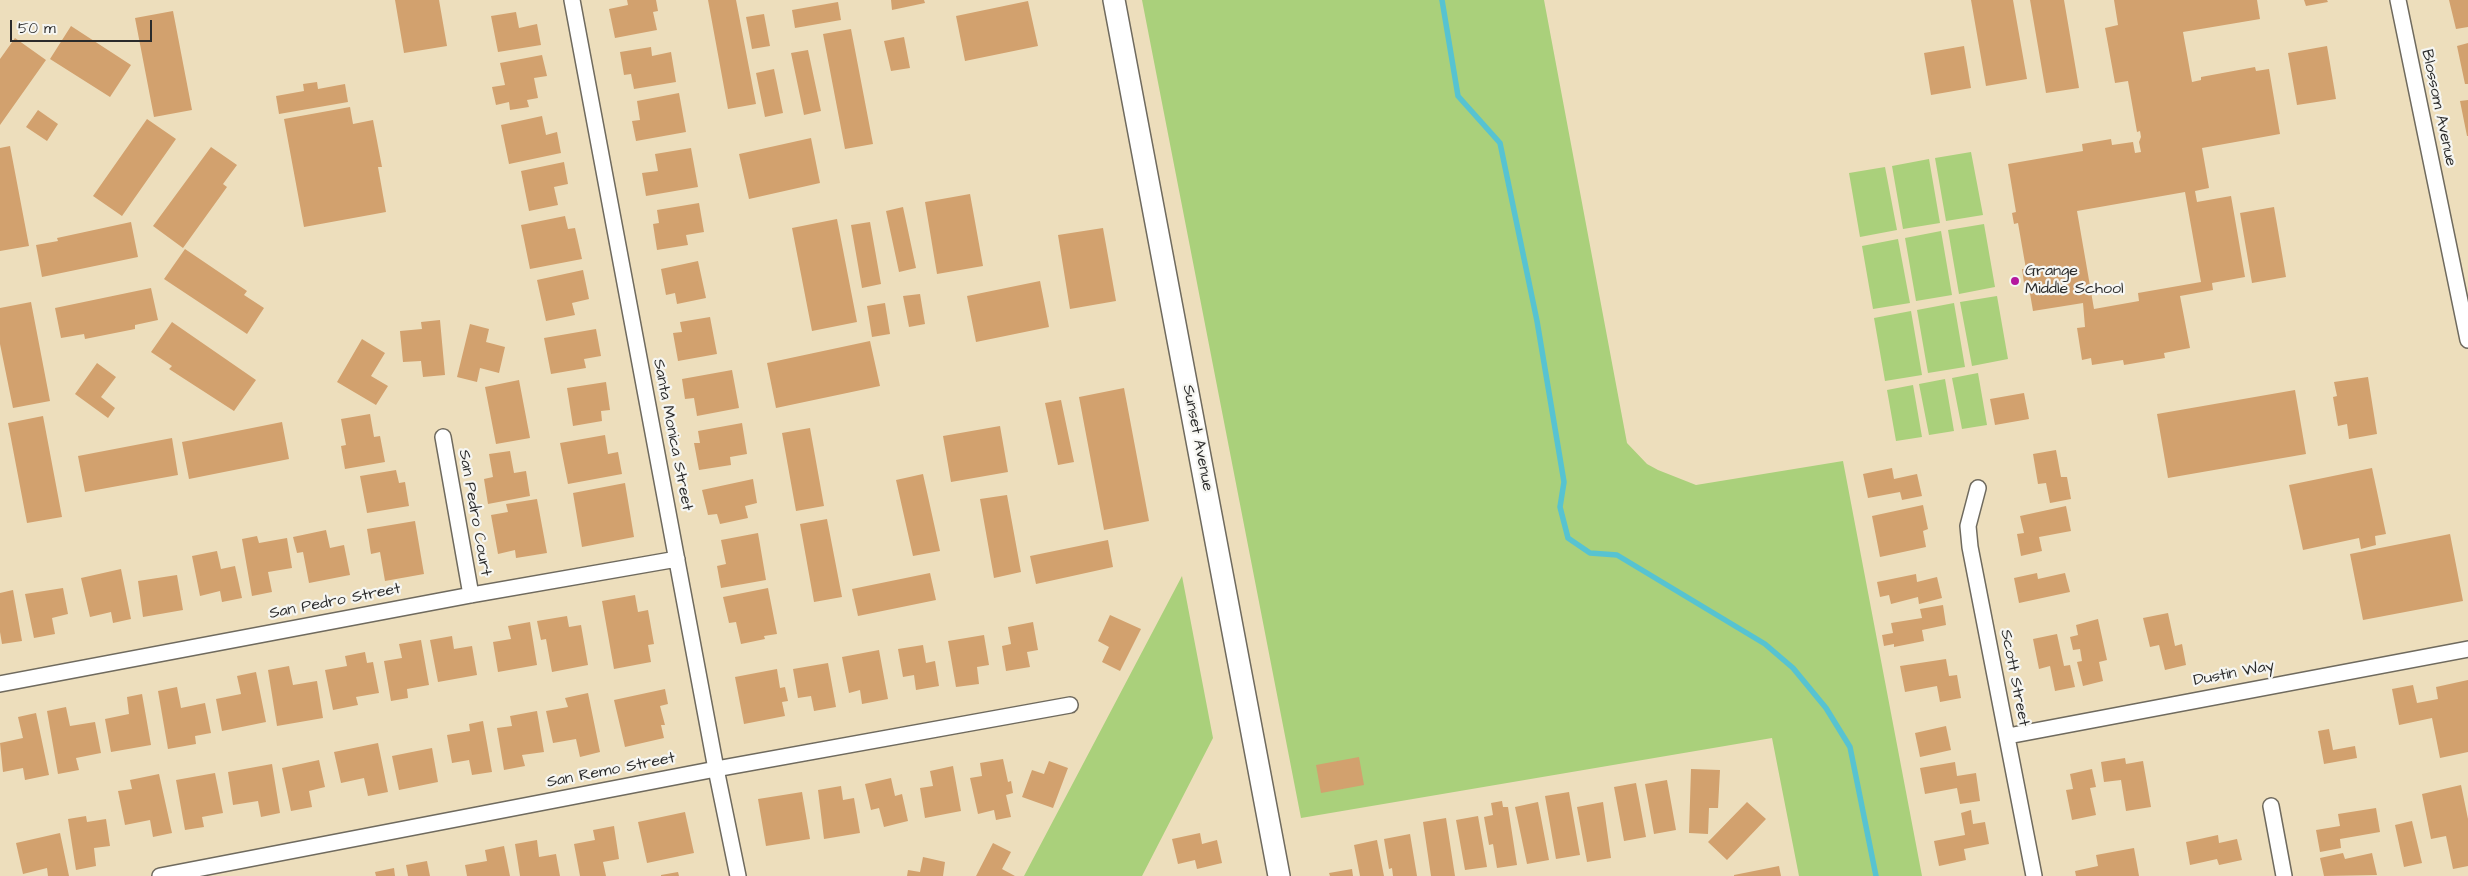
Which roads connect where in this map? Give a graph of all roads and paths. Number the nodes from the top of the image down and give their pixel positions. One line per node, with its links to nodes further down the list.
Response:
1 (572, 0): 7 (street, Santa Monica Street)
2 (1114, 0): 17 (main road, Sunset Avenue)
3 (2398, 0): 4 (street, Blossom Avenue)
4 (2468, 340)
5 (444, 437): 8 (street, San Pedro Court)
6 (1978, 488): 12 (street, Scott Street)
7 (677, 559): 8 (street, San Pedro Street); 13 (street, Santa Monica Street)
8 (470, 594): 10 (street, San Pedro Street)
9 (2468, 649): 12 (street, Dustin Way)
10 (0, 684)
11 (1070, 704): 13 (street, San Remo Street)
12 (2008, 736): 18 (street, Scott Street)
13 (716, 769): 15 (street, San Remo Street); 16 (street, Santa Monica Street)
14 (2271, 806): 19 (street)
15 (160, 876)
16 (738, 876)
17 (1279, 876)
18 (2034, 876)
19 (2284, 876)

